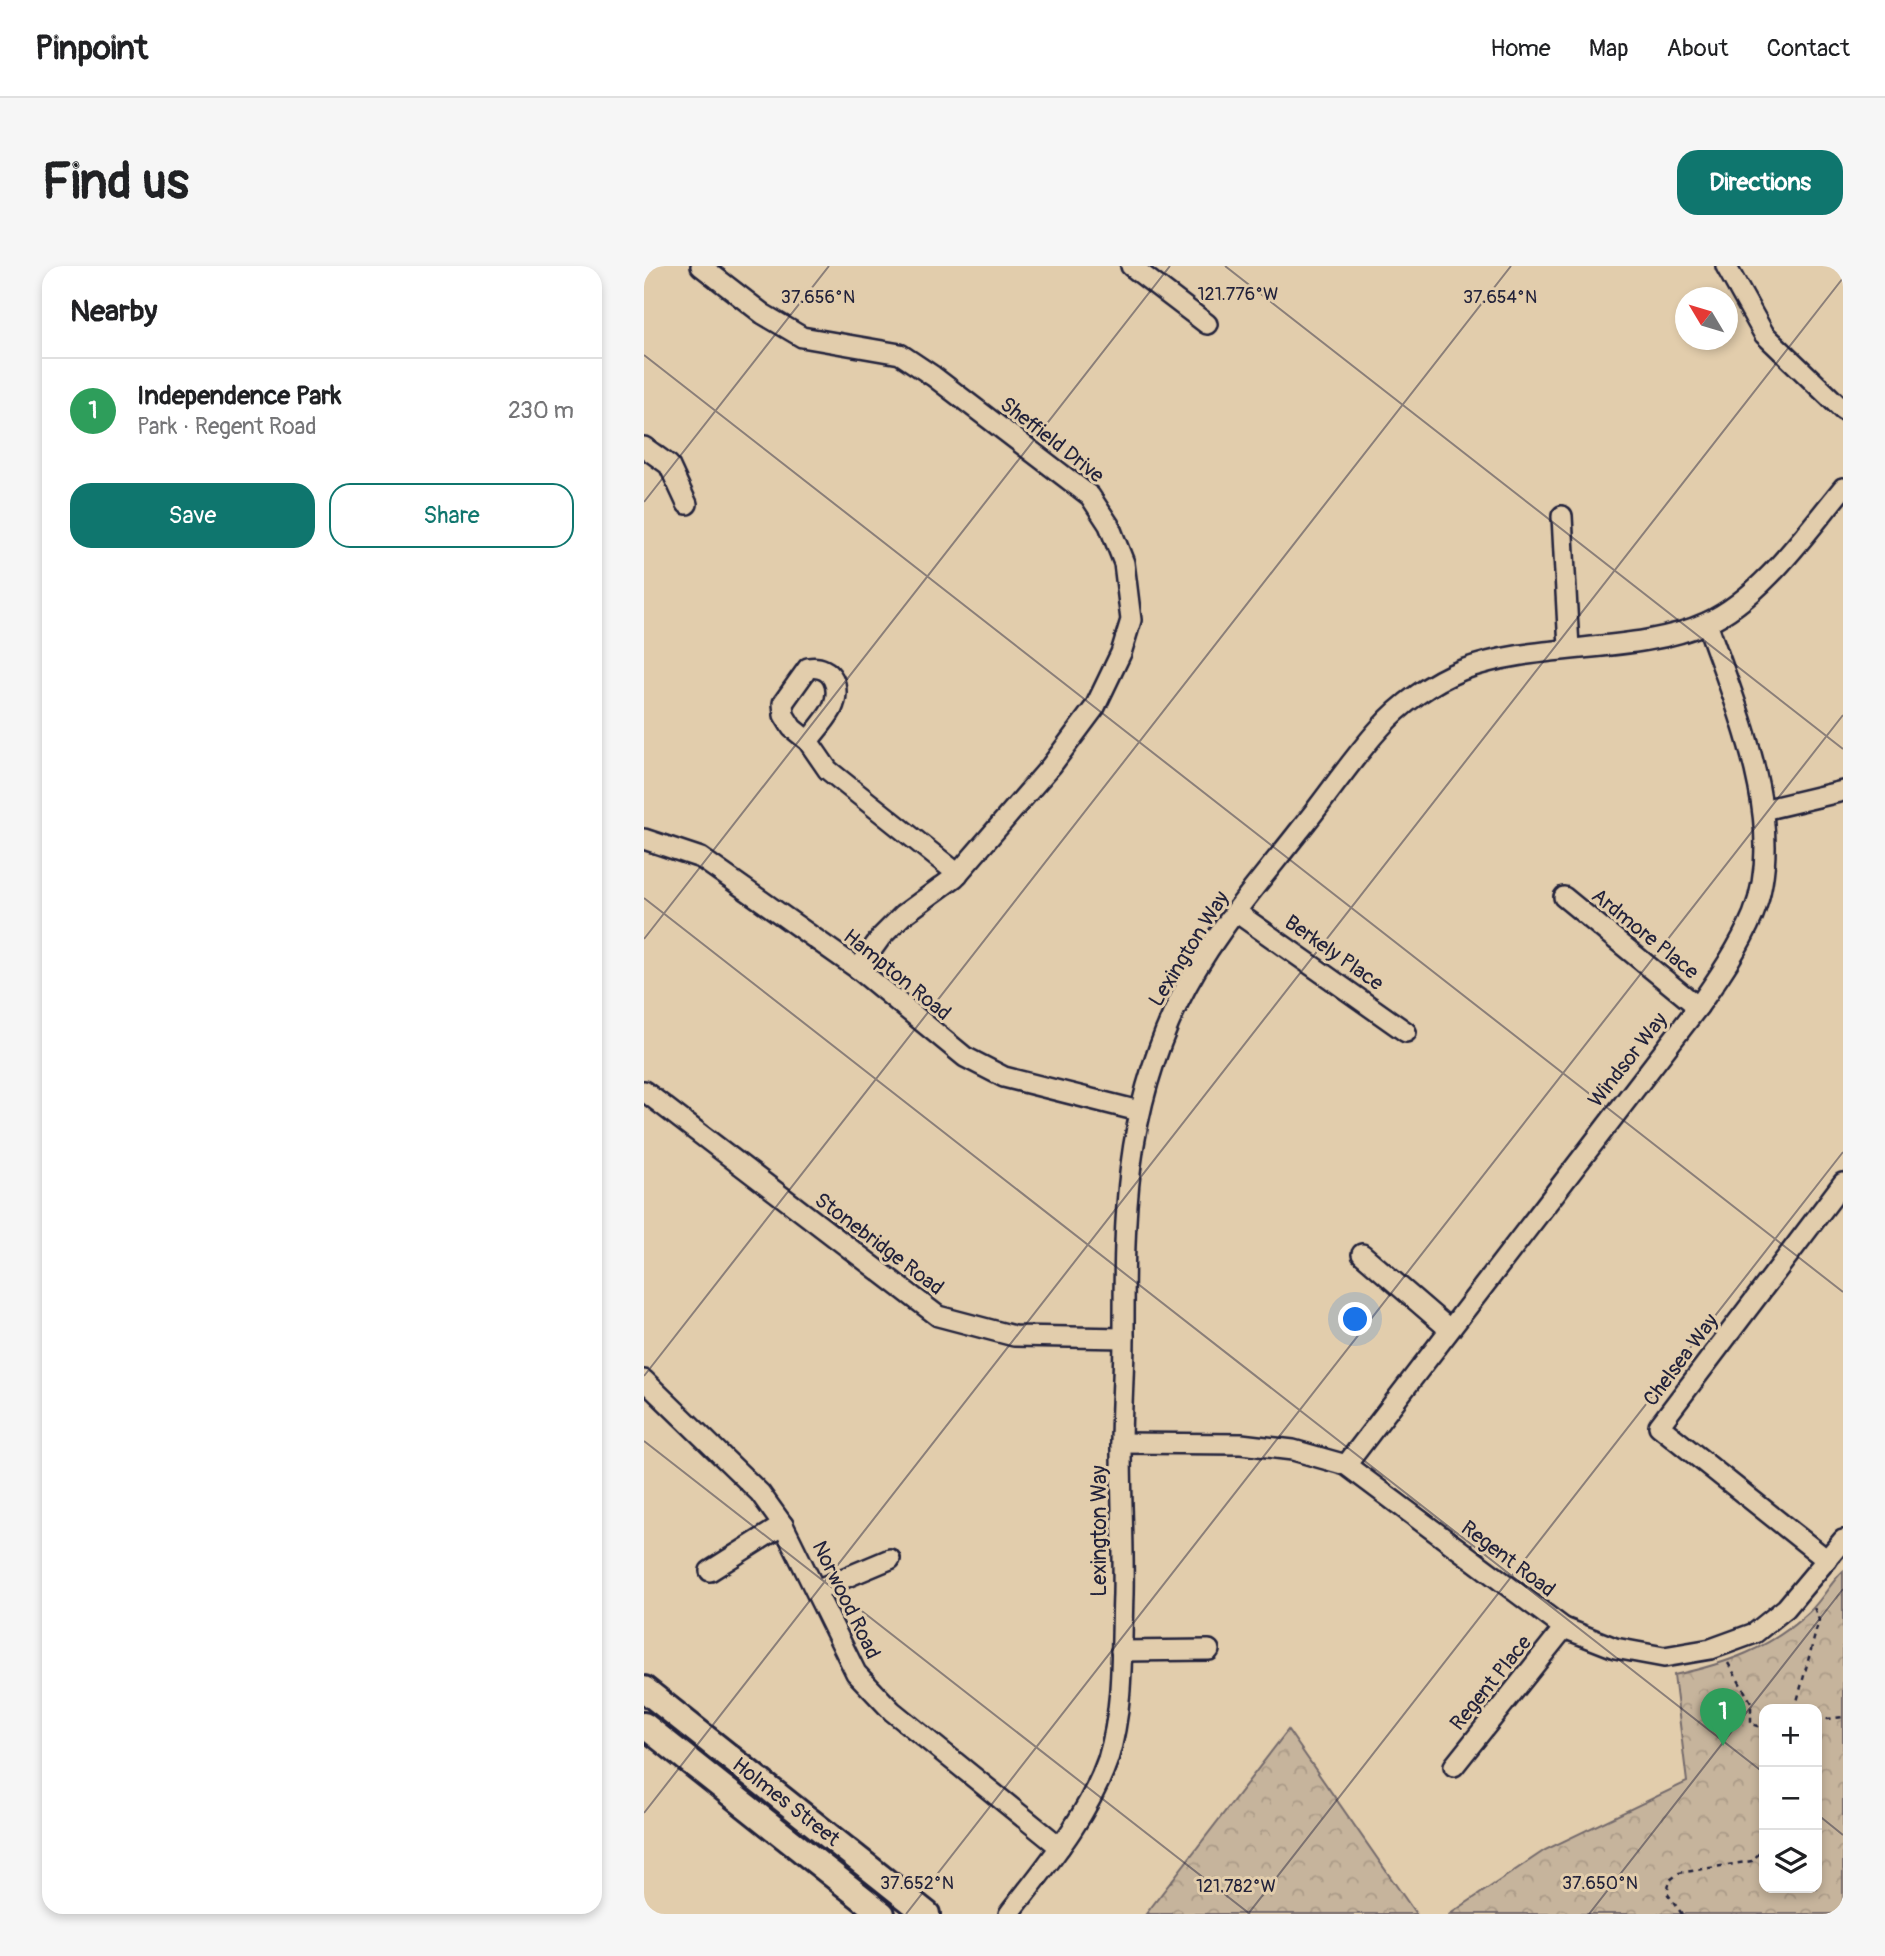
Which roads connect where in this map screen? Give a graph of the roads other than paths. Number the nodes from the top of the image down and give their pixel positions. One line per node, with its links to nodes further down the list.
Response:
1 (701, 266): 16 (street, Sheffield Drive)
2 (1131, 266): 4 (street)
3 (1726, 266): 5 (street)
4 (1207, 324)
5 (1843, 411)
6 (644, 447): 8 (street)
7 (1843, 488): 10 (street, Lexington Way)
8 (687, 505)
9 (1562, 516): 11 (street)
10 (1707, 623): 11 (street, Lexington Way); 14 (street, Windsor Way)
11 (1569, 648): 18 (street, Lexington Way)
12 (808, 741): 16 (street)
13 (1843, 791): 14 (street)
14 (1763, 810): 20 (street, Windsor Way)
15 (644, 839): 19 (street, Hampton Road)
16 (958, 874): 19 (street, Sheffield Drive)
17 (1564, 897): 20 (street, Ardmore Place)
18 (1236, 912): 21 (street, Berkely Place); 23 (street, Lexington Way)
19 (858, 969): 23 (street, Hampton Road)
20 (1698, 1007): 26 (street, Windsor Way)
21 (1406, 1032)
22 (644, 1091): 27 (street, Stonebridge Road)
23 (1139, 1111): 27 (street, Lexington Way)
24 (1843, 1183): 34 (street, Chelsea Way)
25 (1362, 1254): 26 (street)
26 (1449, 1329): 30 (street, Windsor Way)
27 (1124, 1338): 29 (street, Lexington Way)
28 (644, 1380): 31 (street, Norwood Road)
29 (1121, 1443): 30 (street, Regent Road); 39 (street, Lexington Way)
30 (1346, 1465): 37 (street, Regent Road)
31 (783, 1525): 35 (street); 36 (street, Norwood Road)
32 (1843, 1540): 34 (street, Regent Road)
33 (891, 1559): 36 (street)
34 (1827, 1560): 37 (street, Regent Road)
35 (710, 1571)
36 (816, 1590): 43 (street, Norwood Road)
37 (1564, 1628): 42 (street, Regent Place)
38 (1209, 1650): 39 (street)
39 (1121, 1651): 43 (street, Lexington Way)
40 (644, 1689): 45 (main road, Holmes Street)
41 (644, 1725): 44 (main road, Holmes Street)
42 (1454, 1766)
43 (1060, 1847): 46 (street, Lexington Way)
44 (882, 1914)
45 (927, 1914)
46 (1009, 1914)

